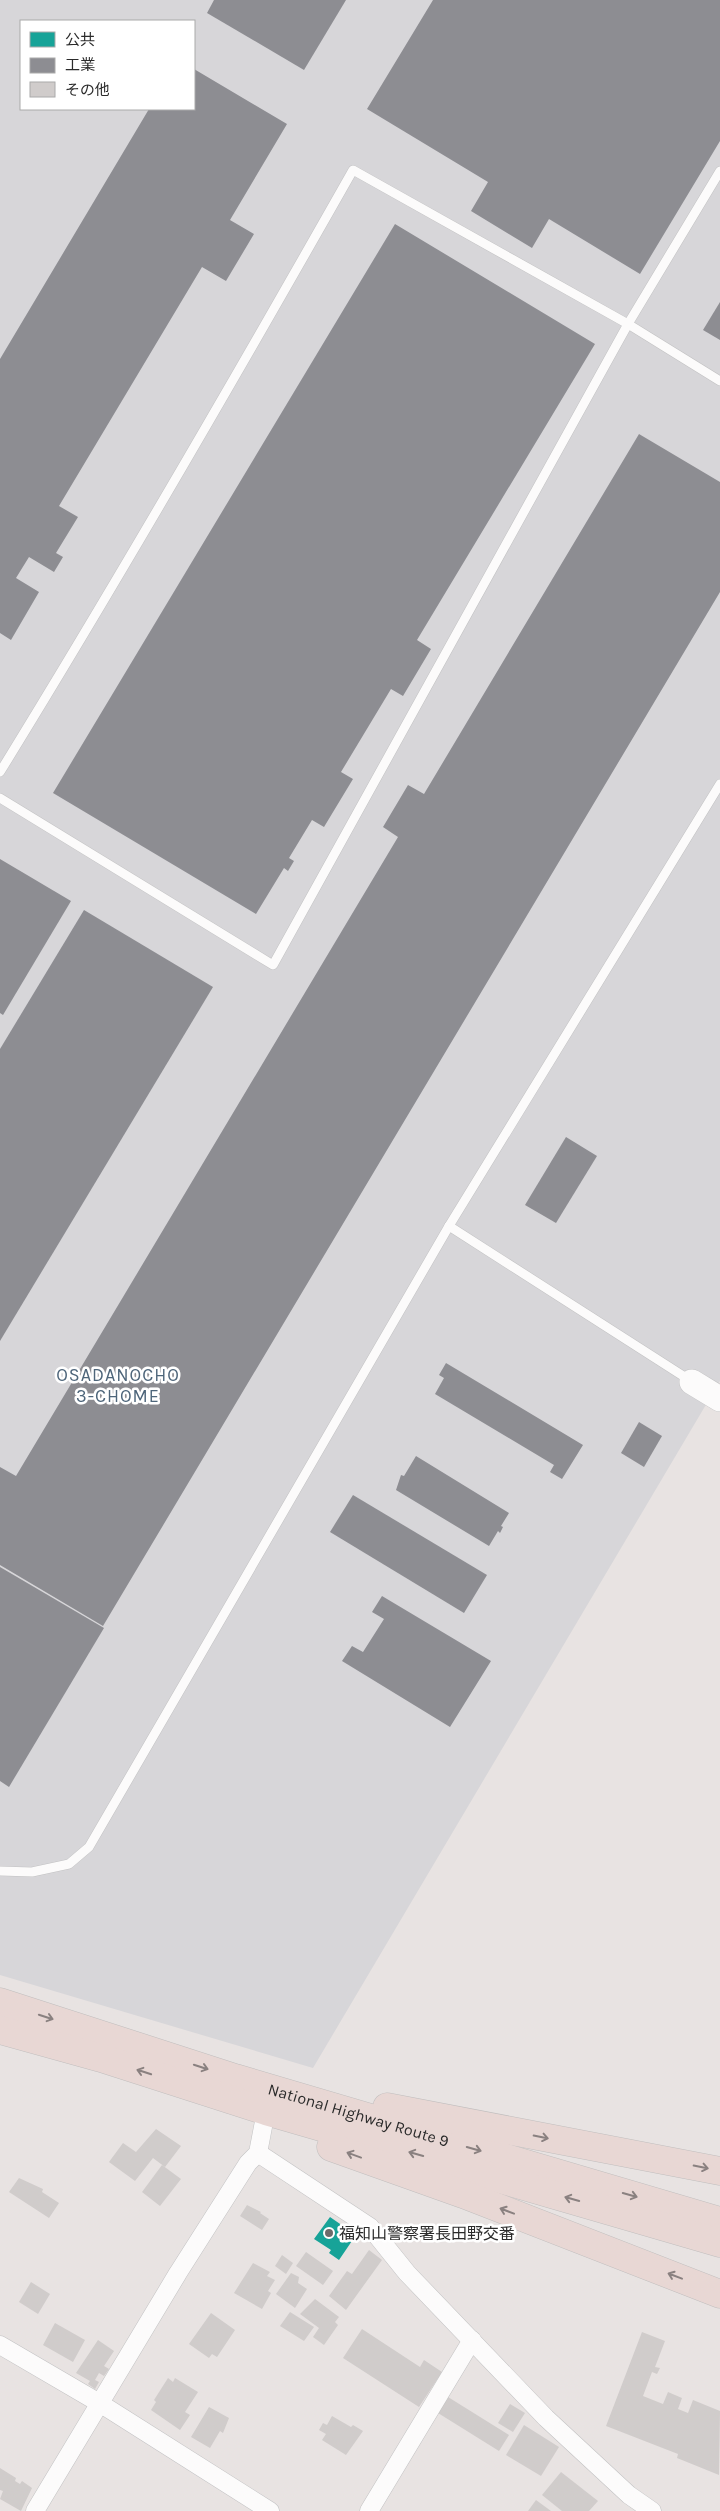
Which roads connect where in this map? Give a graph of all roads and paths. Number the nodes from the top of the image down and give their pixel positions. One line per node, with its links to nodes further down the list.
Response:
1 (720, 171): 2 (lane)
2 (628, 324): 3 (lane); 4 (lane); 6 (lane)
3 (720, 380)
4 (0, 772)
5 (720, 784): 7 (lane)
6 (0, 798)
7 (449, 1226): 8 (lane); 10 (lane)
8 (692, 1382): 9 (street)
9 (720, 1399)
10 (0, 1871)
11 (0, 2002): 13 (highway, National Highway Route 9, one-way to 13)
12 (0, 2030): 14 (highway, National Highway Route 9, one-way to 12)
13 (235, 2078): 16 (highway, one-way to 16); 17 (highway, National Highway Route 9, one-way to 17)
14 (266, 2111): 15 (street); 18 (highway, National Highway Route 9, one-way to 14); 19 (highway, one-way to 14)
15 (258, 2153): 20 (street); 22 (street)
16 (720, 2171)
17 (720, 2221)
18 (720, 2242)
19 (720, 2294)
20 (472, 2340): 25 (street); 26 (street)
21 (0, 2345): 22 (street)
22 (101, 2404): 23 (street); 24 (street)
23 (35, 2511)
24 (270, 2511)
25 (369, 2511)
26 (652, 2511)

